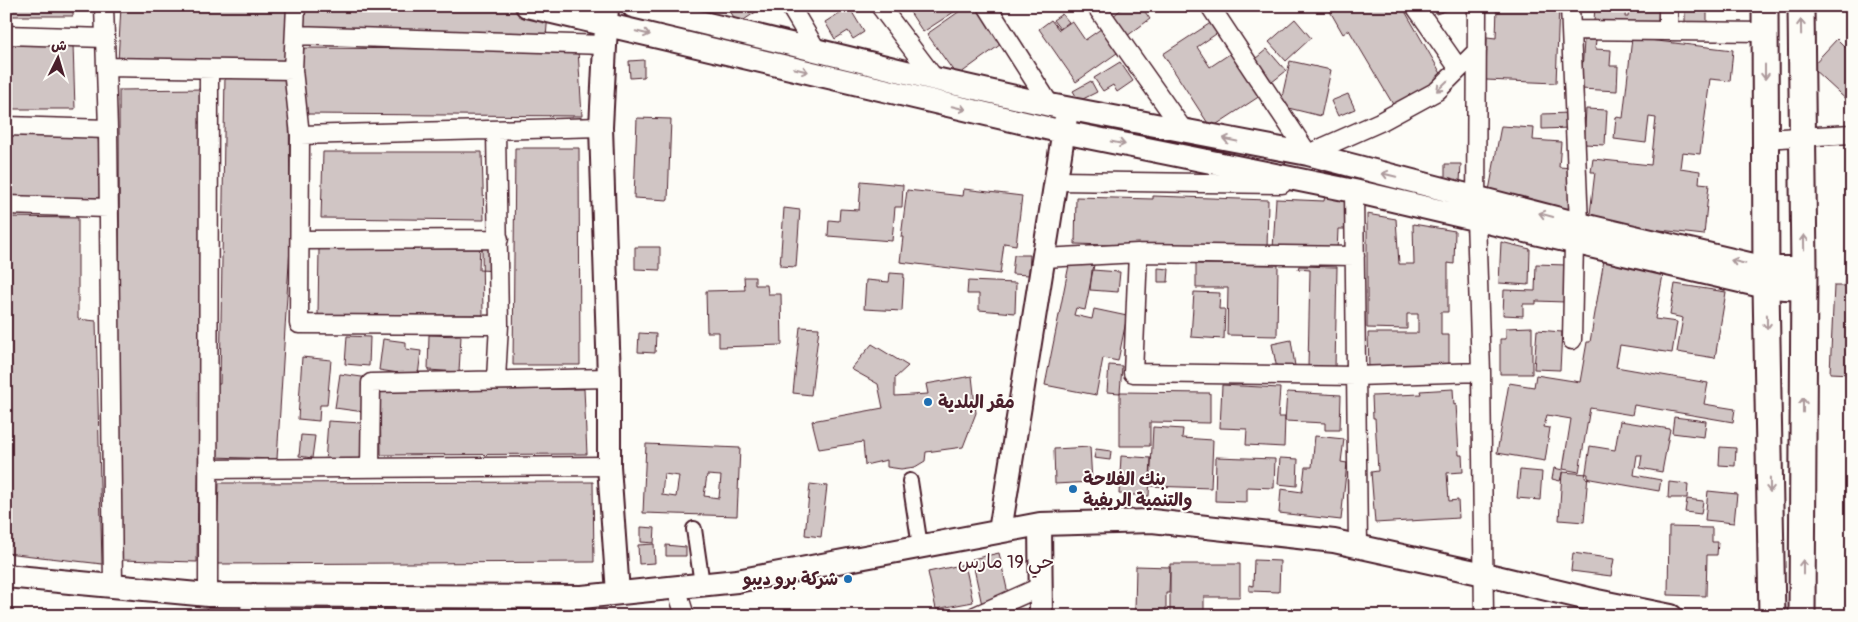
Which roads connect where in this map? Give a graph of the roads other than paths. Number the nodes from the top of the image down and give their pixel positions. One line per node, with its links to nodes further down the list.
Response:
1 (104, 6): 22 (street)
2 (296, 6): 21 (street)
3 (527, 6): 16 (street)
4 (633, 6): 23 (street)
5 (790, 6): 23 (street)
6 (880, 6): 29 (street)
7 (987, 6): 30 (street)
8 (1096, 6): 35 (street)
9 (1210, 6): 41 (street)
10 (1415, 6): 28 (street)
11 (1477, 6): 24 (street)
12 (1570, 6): 17 (street)
13 (1668, 6): 18 (street)
14 (1765, 6): 19 (main road)
15 (1801, 6): 39 (main road, one-way to 15)
16 (605, 25): 21 (street); 32 (street); 36 (street, one-way to 36)
17 (1571, 30): 18 (street); 48 (street)
18 (1668, 31): 19 (street)
19 (1765, 32): 40 (main road, one-way to 40)
20 (6, 35): 22 (street)
21 (295, 35): 27 (street)
22 (105, 38): 25 (street)
23 (817, 51): 29 (street)
24 (1477, 51): 28 (street); 47 (street)
25 (106, 67): 26 (street); 33 (street)
26 (209, 69): 27 (street); 64 (street)
27 (293, 70): 38 (street)
28 (1459, 70): 41 (street, one-way to 41)
29 (936, 79): 30 (street)
30 (1059, 106): 35 (street); 36 (street)
31 (6, 126): 33 (street)
32 (601, 127): 34 (street); 60 (street)
33 (108, 129): 46 (street)
34 (496, 130): 38 (street); 49 (street)
35 (1184, 131): 41 (street, one-way to 35)
36 (1063, 132): 42 (street); 43 (street, one-way to 43)
37 (1852, 134): 39 (street)
38 (300, 135): 50 (street)
39 (1803, 136): 40 (street); 55 (main road, one-way to 39)
40 (1765, 139): 54 (main road)
41 (1308, 154): 47 (street, one-way to 41)
42 (1057, 181): 43 (street); 53 (street)
43 (1318, 184): 44 (street)
44 (1354, 191): 47 (street); 52 (street)
45 (6, 205): 46 (street)
46 (108, 208): 74 (street)
47 (1476, 208): 48 (street); 58 (street)
48 (1577, 233): 54 (street); 57 (street)
49 (499, 238): 50 (street); 56 (street)
50 (300, 240): 56 (street)
51 (1138, 253): 52 (street); 53 (street); 59 (street)
52 (1355, 256): 59 (street)
53 (1044, 258): 68 (street)
54 (1766, 278): 55 (street); 87 (main road, one-way to 87)
55 (1804, 278): 88 (main road, one-way to 55)
56 (499, 325): 61 (street)
57 (1572, 340)
58 (1481, 372): 59 (street); 71 (street)
59 (1356, 376): 70 (street)
60 (609, 378): 61 (street); 62 (street)
61 (496, 379): 63 (street)
62 (609, 466): 63 (street); 77 (street)
63 (370, 468): 64 (street)
64 (208, 469): 78 (street)
65 (910, 481): 69 (street)
66 (1040, 524): 68 (street); 70 (street); 75 (street)
67 (694, 529): 73 (street)
68 (1000, 531): 69 (street)
69 (920, 546): 73 (street)
70 (1358, 546): 71 (street)
71 (1484, 574): 81 (street); 85 (street)
72 (6, 576): 74 (street)
73 (702, 584): 76 (street)
74 (113, 586): 78 (street)
75 (1040, 586): 83 (street); 84 (street)
76 (676, 587): 77 (street); 82 (street)
77 (618, 593): 80 (street)
78 (208, 595): 79 (street)
79 (252, 606): 80 (street)
80 (503, 606)
81 (1597, 608): 86 (street)
82 (685, 616)
83 (975, 616)
84 (1041, 616)
85 (1484, 616)
86 (1671, 616)
87 (1772, 616)
88 (1802, 616)

